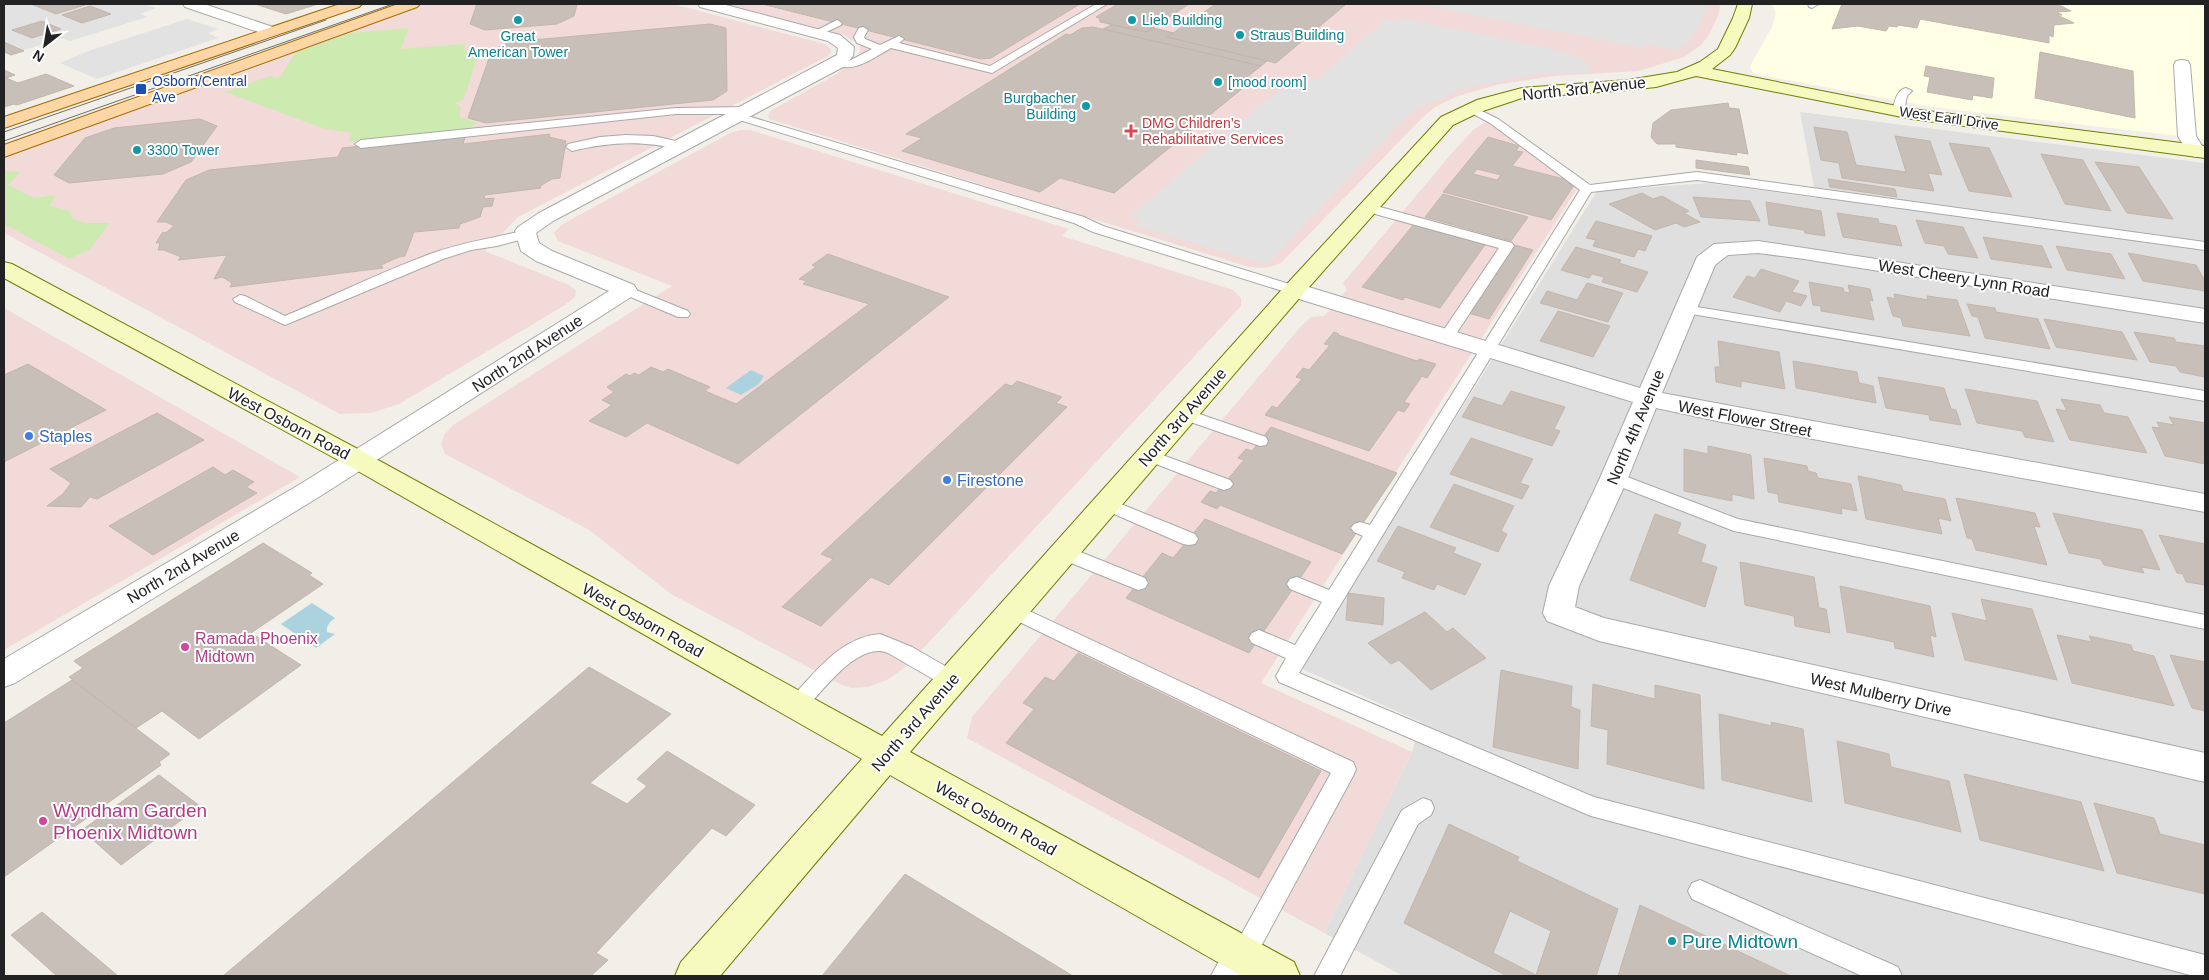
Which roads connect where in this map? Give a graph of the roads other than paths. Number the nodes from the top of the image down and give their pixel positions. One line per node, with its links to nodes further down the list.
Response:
1 (190, 4): 9 (street)
2 (354, 4): 9 (main road)
3 (412, 4): 24 (main road)
4 (705, 4): 10 (street)
5 (1102, 4): 12 (lane)
6 (1745, 4): 15 (street, North 3rd Avenue)
7 (837, 23): 10 (lane)
8 (863, 30): 12 (lane)
9 (270, 32): 20 (main road)
10 (816, 33): 13 (street)
11 (900, 39): 12 (lane)
12 (886, 46): 13 (lane)
13 (842, 55): 19 (street)
14 (2182, 65): 25 (street)
15 (1694, 71): 17 (street, North 3rd Avenue); 18 (street, West Earll Drive)
16 (1906, 91): 18 (lane)
17 (1470, 108): 26 (lane); 27 (street, North 3rd Avenue)
18 (1898, 111): 25 (street, West Earll Drive)
19 (743, 113): 21 (lane); 22 (street); 33 (lane)
20 (4, 123)
21 (361, 144)
22 (681, 146): 23 (lane); 28 (street)
23 (572, 147)
24 (4, 151)
25 (2201, 151)
26 (1587, 189): 29 (lane); 39 (lane)
27 (1368, 208): 33 (street, North 3rd Avenue); 38 (lane)
28 (526, 234): 32 (street); 34 (lane)
29 (2205, 246)
30 (1722, 249): 35 (street, North 4th Avenue); 37 (street, West Cheery Lynn Road)
31 (4, 269): 45 (street, West Osborn Road)
32 (626, 290): 36 (lane); 45 (street, North 2nd Avenue)
33 (1294, 290): 38 (street, West Flower Street); 42 (street, North 3rd Avenue)
34 (240, 299)
35 (1685, 309): 40 (lane); 41 (street, North 4th Avenue)
36 (683, 314)
37 (2205, 316)
38 (1448, 337): 39 (street, West Flower Street)
39 (1488, 349): 41 (street, West Flower Street); 54 (lane)
40 (2205, 396)
41 (1647, 398): 46 (street, North 4th Avenue); 48 (street, West Flower Street)
42 (1185, 414): 43 (lane); 44 (street, North 3rd Avenue)
43 (1260, 441)
44 (1149, 455): 47 (lane); 49 (street, North 3rd Avenue)
45 (358, 460): 60 (street, North 2nd Avenue); 62 (street, West Osborn Road)
46 (1614, 478): 56 (street, North 4th Avenue); 57 (lane)
47 (1224, 484)
48 (2205, 503)
49 (1106, 504): 50 (lane); 51 (street, North 3rd Avenue)
50 (1189, 539)
51 (1063, 552): 52 (lane); 55 (street, North 3rd Avenue)
52 (1138, 583)
53 (1297, 584): 54 (lane)
54 (1333, 599): 59 (lane)
55 (1012, 610): 61 (street, North 3rd Avenue); 67 (lane)
56 (1558, 613): 64 (street, West Mulberry Drive)
57 (2205, 622)
58 (1260, 638): 59 (lane)
59 (1299, 655): 68 (lane)
60 (4, 674)
61 (952, 680): 62 (lane); 63 (street, North 3rd Avenue)
62 (796, 706): 63 (street, West Osborn Road)
63 (886, 756): 67 (street, West Osborn Road); 69 (street, North 3rd Avenue)
64 (2205, 768)
65 (1423, 808): 71 (lane)
66 (1700, 891): 72 (lane)
67 (1237, 966): 70 (street, West Osborn Road)
68 (2205, 967)
69 (695, 976)
70 (1280, 976)
71 (1327, 976)
72 (1889, 976)

